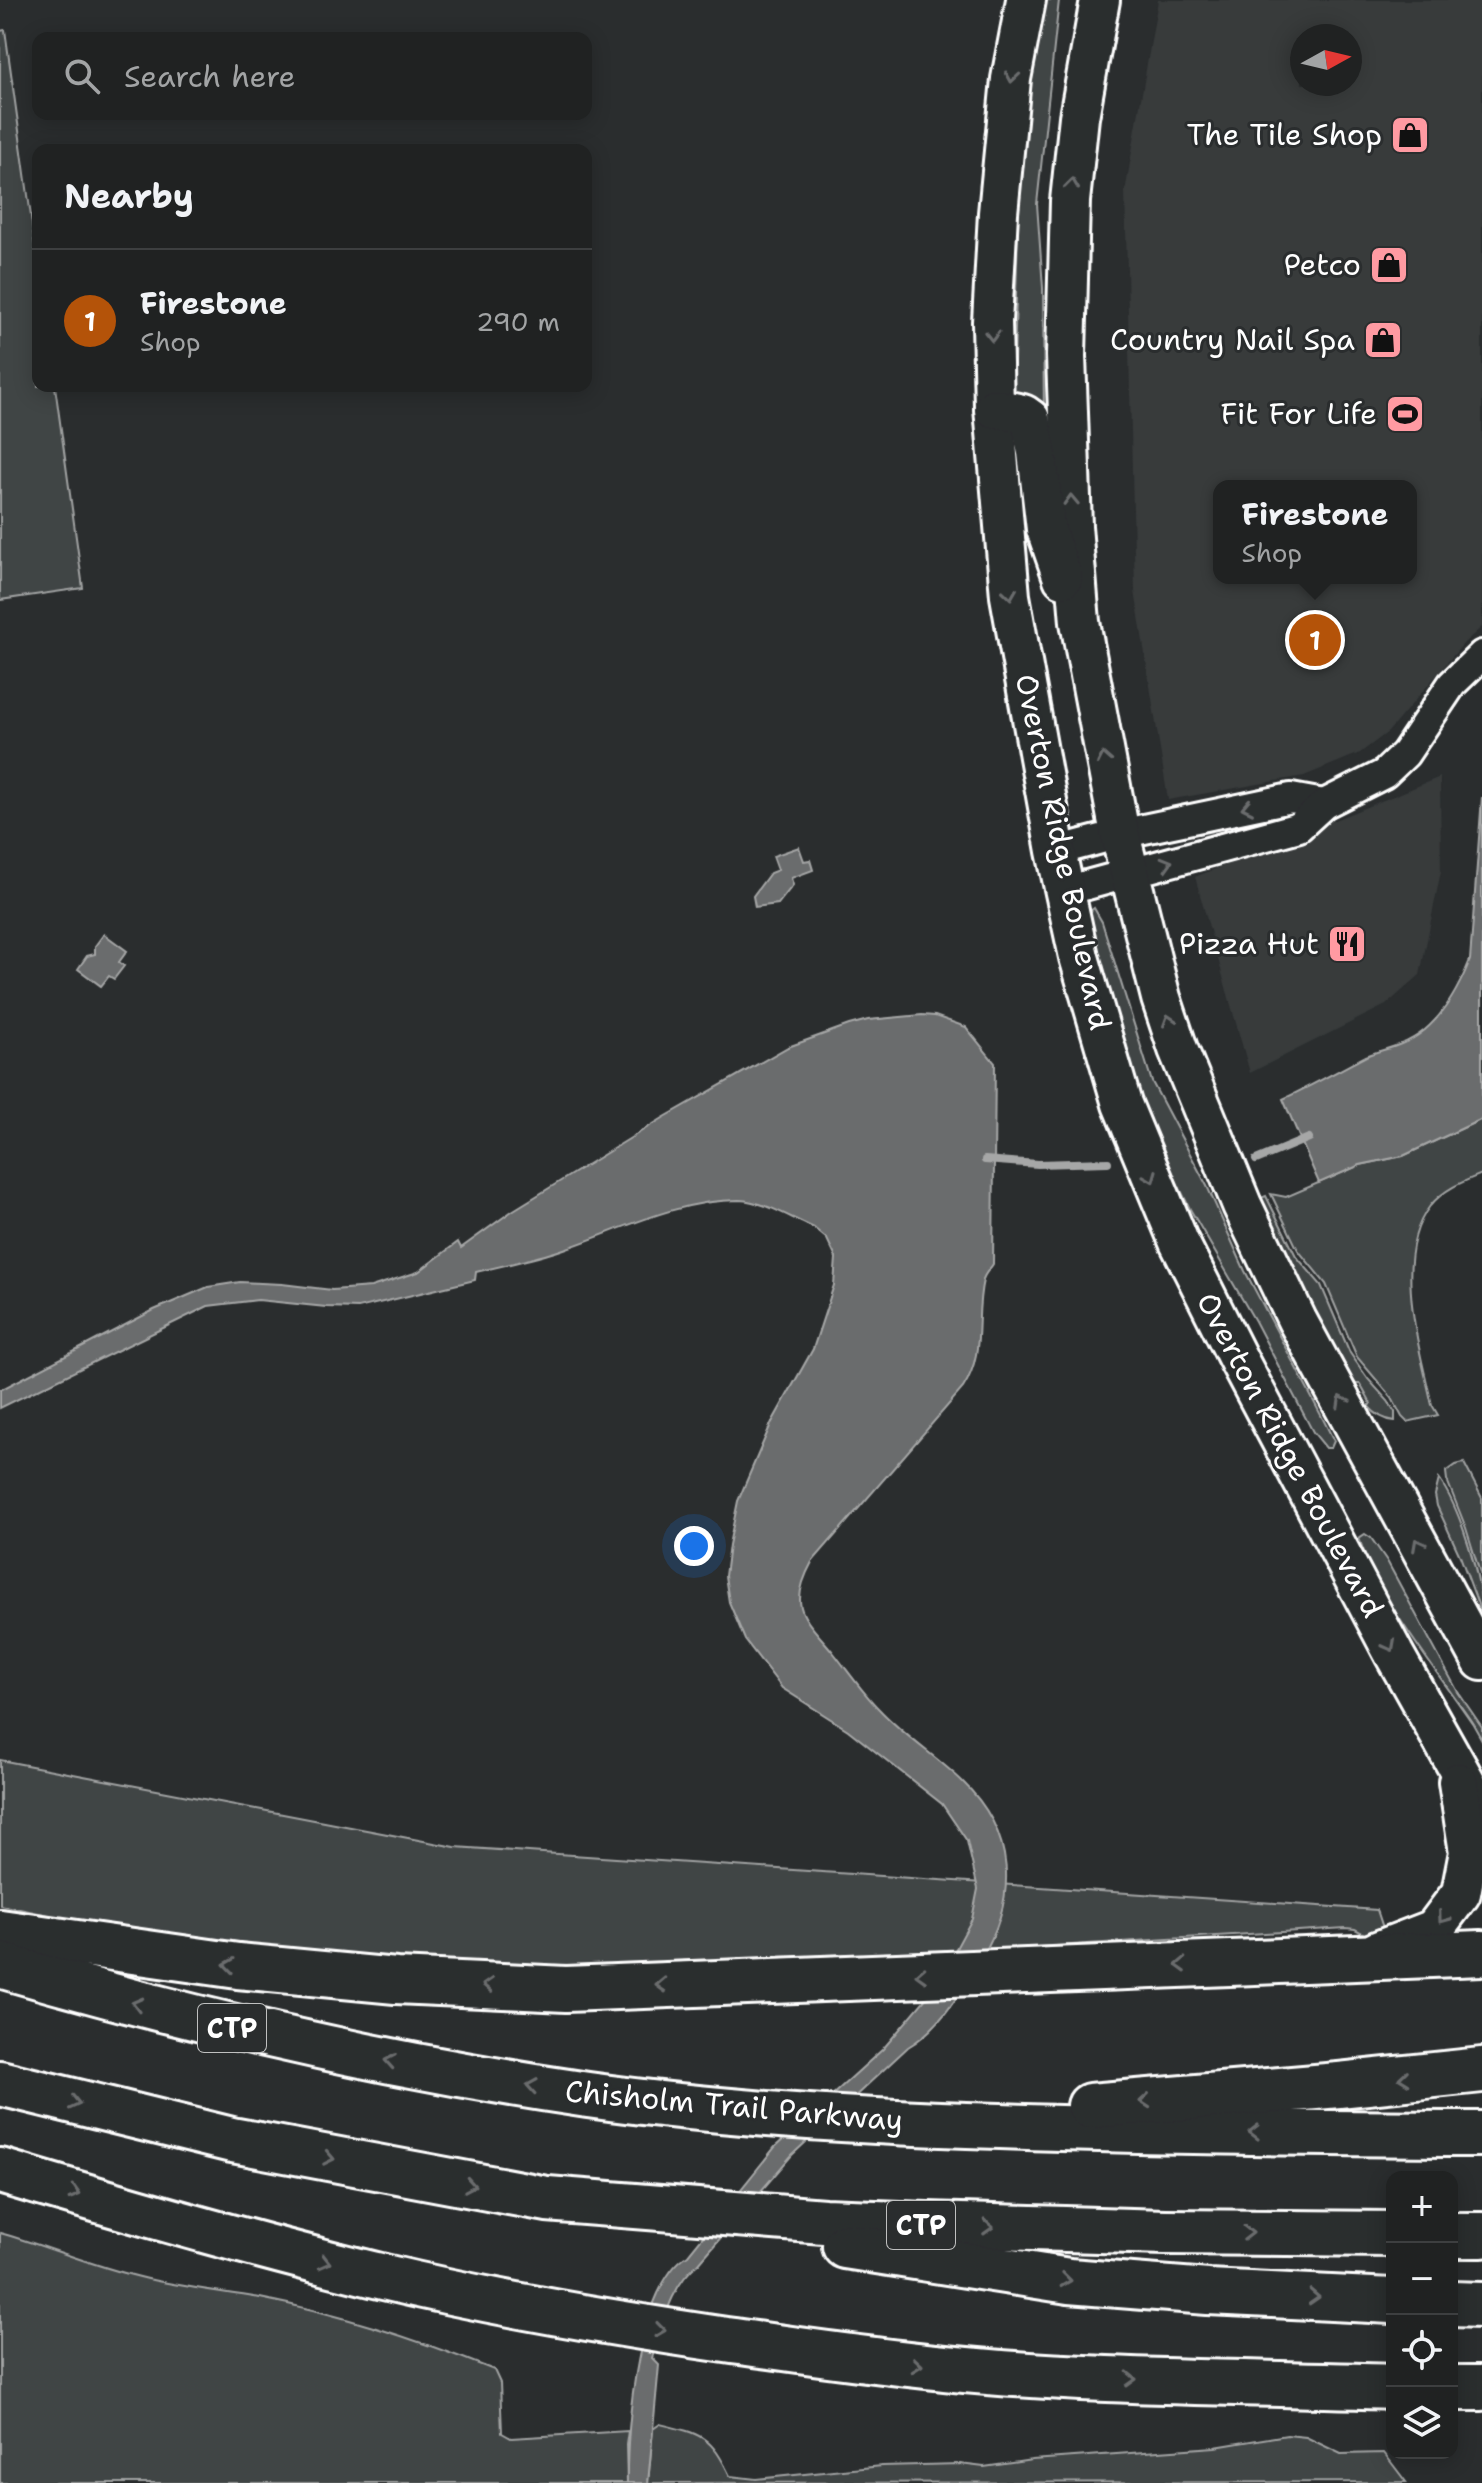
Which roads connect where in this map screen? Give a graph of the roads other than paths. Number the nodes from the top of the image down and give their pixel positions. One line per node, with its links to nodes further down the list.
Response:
1 (1026, 0): 3 (street, Overton Ridge Boulevard, one-way to 3)
2 (1100, 0): 4 (street, Overton Ridge Boulevard, one-way to 2)
3 (994, 408): 4 (street); 8 (street, Overton Ridge Boulevard, one-way to 8)
4 (1080, 622): 7 (street, Overton Ridge Boulevard, one-way to 4)
5 (1482, 655): 6 (street)
6 (1324, 804): 7 (street, one-way to 7); 9 (street, one-way to 6)
7 (1120, 834): 8 (street); 9 (street, Overton Ridge Boulevard)
8 (1056, 851): 10 (street, Overton Ridge Boulevard)
9 (1130, 874): 10 (street); 11 (street, Overton Ridge Boulevard, one-way to 9)
10 (1065, 891): 12 (street, Overton Ridge Boulevard, one-way to 12)
11 (1482, 1661)
12 (1455, 1763): 13 (street, Overton Ridge Boulevard); 16 (street, one-way to 16)
13 (1482, 1811)
14 (0, 1932): 16 (highway, one-way to 14)
15 (1482, 1953): 16 (highway)
16 (1357, 1959)
17 (0, 1965): 20 (highway, Chisholm Trail Parkway / CTP, one-way to 17)
18 (1482, 2070): 20 (highway, one-way to 20)
19 (0, 2083): 23 (highway, CTP, one-way to 23)
20 (888, 2123): 21 (highway, Chisholm Trail Parkway / CTP, one-way to 20)
21 (1482, 2134)
22 (0, 2171): 30 (highway, one-way to 30)
23 (547, 2199): 24 (highway, CTP, one-way to 24); 27 (highway, one-way to 27)
24 (1386, 2234)
25 (1458, 2235): 26 (highway)
26 (1482, 2235)
27 (1386, 2301)
28 (1458, 2304): 29 (highway)
29 (1482, 2305)
30 (1386, 2387)
31 (1458, 2388): 32 (highway)
32 (1482, 2388)

